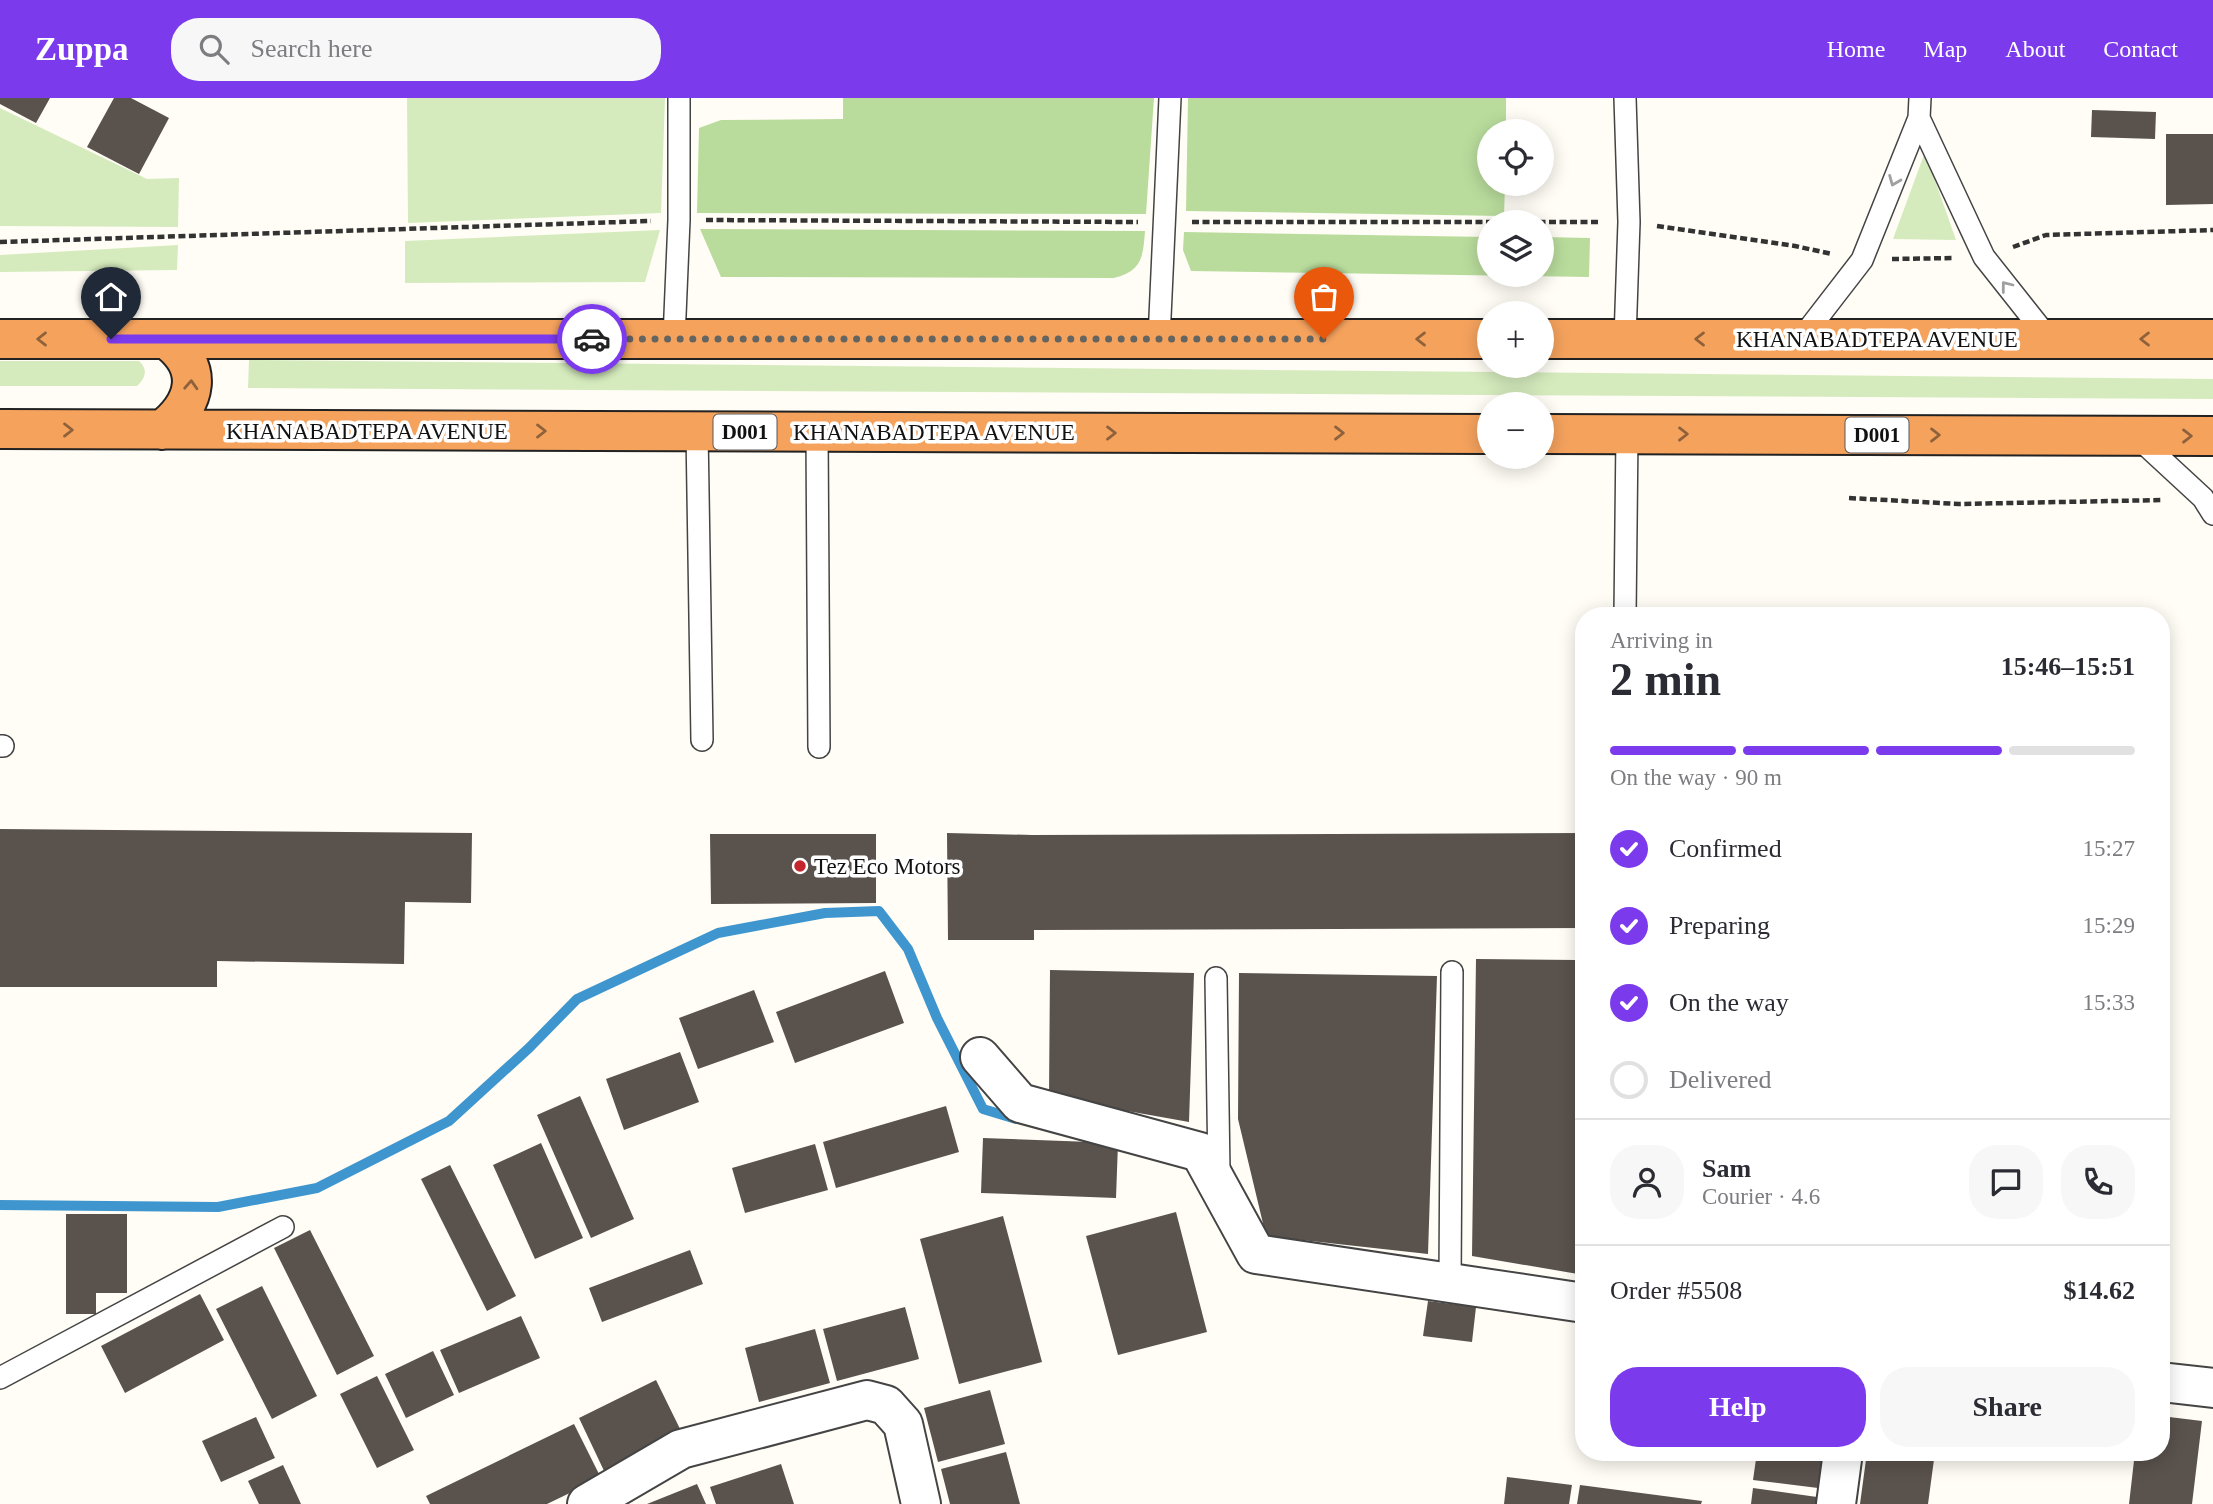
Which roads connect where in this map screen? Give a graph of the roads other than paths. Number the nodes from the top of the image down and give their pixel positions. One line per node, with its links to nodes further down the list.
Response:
1 (679, 98): 7 (lane)
2 (1170, 98): 8 (lane)
3 (1625, 98): 11 (lane)
4 (1920, 108): 12 (lane, one-way to 12); 13 (lane, one-way to 4)
5 (0, 339): 6 (highway, one-way to 5)
6 (166, 339): 7 (highway); 16 (highway, one-way to 6)
7 (674, 339): 8 (highway)
8 (1158, 339): 9 (highway, one-way to 8)
9 (1477, 339)
10 (1554, 339): 11 (highway, KHANABADTEPA AVENUE)
11 (1625, 339): 12 (highway, KHANABADTEPA AVENUE, one-way to 11)
12 (1801, 339): 13 (highway, KHANABADTEPA AVENUE)
13 (2049, 339): 14 (highway, KHANABADTEPA AVENUE, one-way to 13)
14 (2213, 339)
15 (0, 429): 16 (highway, KHANABADTEPA AVENUE / D001, one-way to 16)
16 (162, 430): 17 (highway, KHANABADTEPA AVENUE / D001, one-way to 17)
17 (697, 431): 18 (highway, KHANABADTEPA AVENUE / D001); 26 (lane)
18 (817, 432): 19 (highway, KHANABADTEPA AVENUE / D001, one-way to 19); 27 (lane)
19 (1477, 434)
20 (1554, 434): 21 (highway, D001)
21 (1627, 434): 22 (highway, D001, one-way to 22); 25 (lane)
22 (2135, 436): 23 (highway, D001, one-way to 23); 24 (lane)
23 (2213, 436)
24 (2208, 506)
25 (1625, 607)
26 (702, 740)
27 (820, 747)
28 (1452, 972): 33 (lane)
29 (1216, 978): 31 (lane)
30 (980, 1057): 31 (street)
31 (1219, 1186): 33 (street)
32 (284, 1227): 35 (lane)
33 (1450, 1283): 34 (street)
34 (1575, 1302)
35 (0, 1378)
36 (2170, 1383): 37 (street)
37 (2213, 1388)
38 (1842, 1461): 41 (street)
39 (587, 1504): 40 (street)
40 (921, 1504)
41 (1836, 1504)

